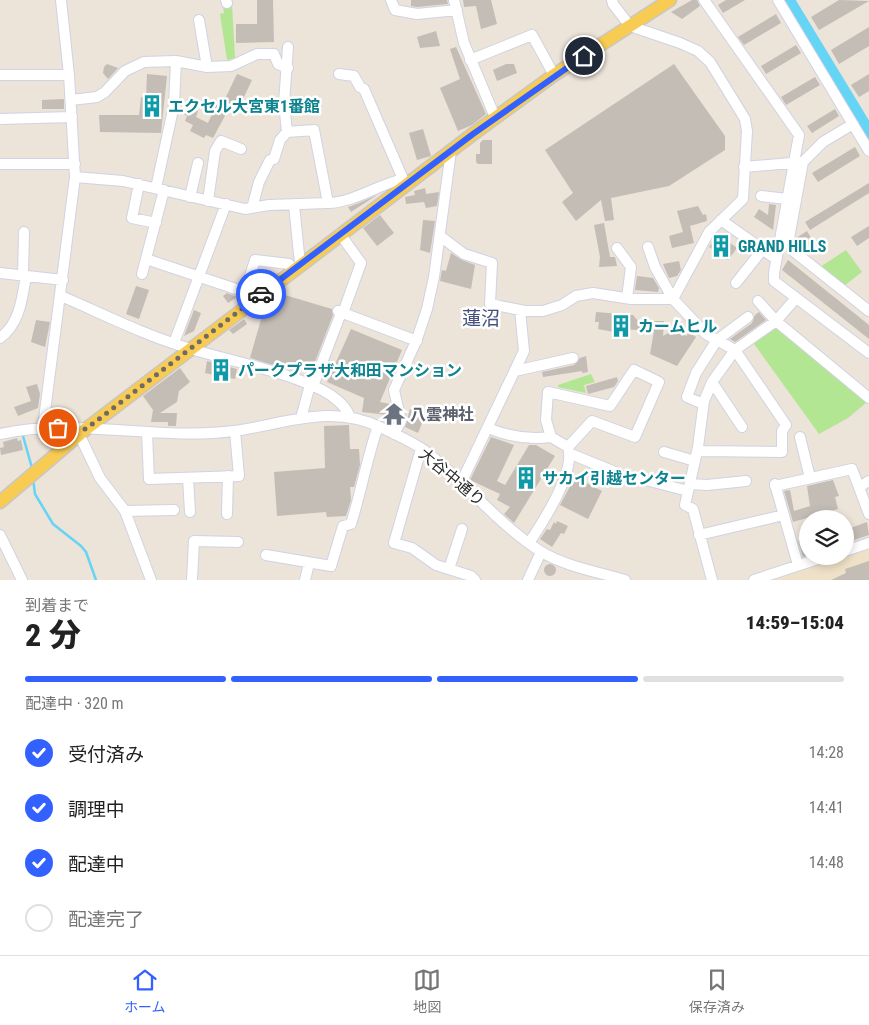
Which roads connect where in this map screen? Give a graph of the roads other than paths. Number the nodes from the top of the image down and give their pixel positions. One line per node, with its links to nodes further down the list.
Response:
1 (61, 0): 17 (street)
2 (391, 0): 7 (street)
3 (612, 0): 9 (street)
4 (670, 0): 9 (main road)
5 (704, 0): 29 (street)
6 (778, 0): 23 (street)
7 (456, 5): 11 (street)
8 (199, 20): 13 (street)
9 (630, 26): 18 (main road); 33 (street)
10 (288, 47): 14 (street)
11 (470, 60): 18 (street); 21 (street)
12 (176, 61): 13 (street); 19 (street); 37 (street)
13 (207, 67): 14 (street)
14 (288, 68): 24 (street)
15 (339, 74): 35 (street)
16 (0, 75): 17 (street)
17 (69, 75): 19 (street)
18 (554, 75): 21 (main road)
19 (71, 100): 20 (street)
20 (72, 117): 22 (street); 32 (street)
21 (495, 117): 27 (main road)
22 (0, 119)
23 (853, 124): 25 (street); 29 (street)
24 (287, 132): 42 (street); 45 (street)
25 (865, 133): 28 (street)
26 (241, 149): 41 (street)
27 (451, 151): 35 (main road); 50 (street)
28 (869, 151)
29 (798, 162): 33 (street); 40 (street); 71 (street)
30 (198, 163): 39 (street)
31 (0, 164): 32 (street)
32 (75, 164): 34 (street)
33 (744, 167): 46 (street)
34 (75, 177): 36 (street); 61 (street)
35 (405, 182): 42 (street); 49 (main road)
36 (139, 184): 37 (street); 47 (street)
37 (160, 189): 39 (street); 47 (street)
38 (761, 196): 40 (street)
39 (190, 197): 41 (street)
40 (787, 198): 55 (street)
41 (208, 201): 43 (street)
42 (328, 203): 44 (street)
43 (226, 204): 45 (street); 60 (street)
44 (294, 205): 45 (street); 56 (street)
45 (252, 208)
46 (721, 220): 53 (street); 67 (street)
47 (156, 223): 54 (street)
48 (24, 232): 59 (street)
49 (340, 234): 56 (main road); 76 (street)
50 (440, 236): 69 (street); 76 (street)
51 (648, 247): 67 (street)
52 (617, 248): 65 (street)
53 (763, 249): 55 (street); 62 (street)
54 (146, 259): 58 (street); 60 (street)
55 (776, 259): 66 (street)
56 (297, 266): 64 (main road); 64 (street)
57 (0, 273): 59 (street)
58 (142, 274)
59 (24, 276): 61 (street); 74 (street)
60 (200, 277): 64 (street); 77 (street)
61 (62, 280): 63 (street)
62 (736, 283)
63 (60, 296): 77 (street); 90 (street)
64 (246, 298): 78 (main road)
65 (627, 298): 67 (street); 69 (street)
66 (796, 298): 73 (street); 80 (street)
67 (673, 299): 75 (street)
68 (758, 301): 73 (street)
69 (520, 310): 82 (street)
70 (338, 311): 84 (street)
71 (869, 311)
72 (748, 317): 75 (street)
73 (776, 321): 79 (street); 85 (street)
74 (0, 338)
75 (717, 340): 79 (street); 86 (street)
76 (416, 341): 97 (street)
77 (174, 344): 78 (street)
78 (189, 349): 84 (street); 94 (main road)
79 (735, 350): 83 (street); 103 (street)
80 (869, 353)
81 (573, 358): 82 (street)
82 (515, 371): 92 (street)
83 (712, 382): 86 (street); 91 (street)
84 (312, 386): 87 (street); 88 (street)
85 (869, 398)
86 (703, 404): 103 (street)
87 (349, 415): 88 (street, 大谷中通り); 89 (street, 大谷中通り)
88 (301, 418): 93 (street, 大谷中通り)
89 (378, 426): 97 (street, 大谷中通り); 130 (street)
90 (44, 427): 94 (street, 大谷中通り); 96 (street, 大谷中通り)
91 (742, 427)
92 (488, 428): 98 (street); 111 (street)
93 (235, 431): 95 (street, 大谷中通り); 105 (street)
94 (83, 432): 95 (street, 大谷中通り); 114 (main road); 116 (street)
95 (147, 433): 106 (street)
96 (0, 434)
97 (394, 434): 100 (street, 大谷中通り)
98 (551, 437): 101 (street); 101 (street)
99 (800, 437): 107 (street)
100 (421, 449): 111 (street, 大谷中通り); 132 (street)
101 (569, 450): 104 (street); 125 (street)
102 (664, 452): 103 (street)
103 (696, 456): 113 (street)
104 (615, 472)
105 (228, 476): 106 (street); 118 (street)
106 (188, 478): 117 (street)
107 (810, 478): 112 (street); 120 (street)
108 (642, 479): 113 (street)
109 (746, 481): 113 (street)
110 (869, 481): 112 (street)
111 (461, 483): 125 (street, 大谷中通り)
112 (858, 487): 119 (street)
113 (689, 488): 123 (street)
114 (0, 502)
115 (174, 510): 116 (street)
116 (125, 511): 134 (street)
117 (190, 512)
118 (227, 514)
119 (869, 514)
120 (784, 515): 123 (street); 131 (street)
121 (462, 529): 132 (street)
122 (0, 535): 133 (street)
123 (699, 535): 140 (street)
124 (238, 542): 135 (street)
125 (529, 543): 128 (street, 大谷中通り)
126 (869, 543): 127 (street)
127 (854, 548)
128 (541, 552): 138 (street); 139 (street, 大谷中通り)
129 (266, 555): 130 (street)
130 (309, 563): 136 (street)
131 (798, 565): 141 (street)
132 (450, 569): 137 (street)
133 (22, 580)
134 (151, 580)
135 (192, 580)
136 (305, 580)
137 (475, 580)
138 (528, 580)
139 (625, 580)
140 (712, 580)
141 (754, 580)

